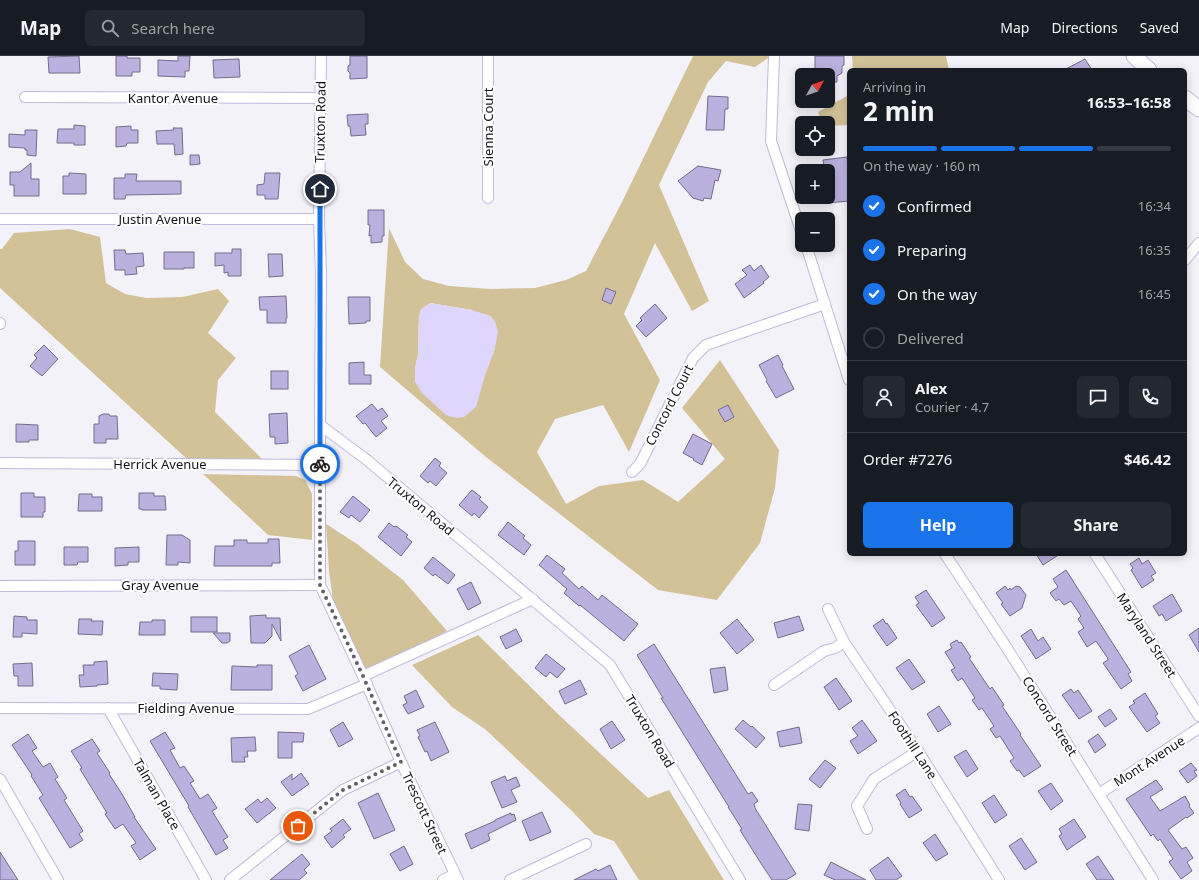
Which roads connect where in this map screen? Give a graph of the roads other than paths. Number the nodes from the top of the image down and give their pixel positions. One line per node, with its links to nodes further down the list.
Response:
1 (321, 56): 7 (street, Truxton Road)
2 (488, 56): 10 (street, Sienna Court)
3 (774, 56): 11 (street)
4 (1134, 56): 5 (street)
5 (1147, 68)
6 (25, 97): 7 (street, Kantor Avenue)
7 (321, 98): 13 (street, Truxton Road)
8 (1187, 100): 9 (street)
9 (1199, 109)
10 (488, 198)
11 (795, 213)
12 (0, 219): 13 (street, Justin Avenue)
13 (319, 219): 19 (street, Truxton Road)
14 (1199, 243): 16 (street)
15 (808, 252): 17 (street)
16 (1187, 258)
17 (825, 304): 18 (street); 22 (street, Concord Court)
18 (847, 374)
19 (320, 425): 21 (street, Trescott Street); 27 (street, Truxton Road)
20 (0, 463): 21 (street, Herrick Avenue)
21 (320, 465): 25 (street, Trescott Street)
22 (632, 472)
23 (946, 556): 39 (street, Concord Street)
24 (1096, 556): 34 (street, Maryland Street)
25 (320, 585): 26 (street, Gray Avenue); 30 (street, Trescott Street)
26 (0, 586)
27 (533, 599): 30 (street, Fielding Avenue); 48 (street, Truxton Road)
28 (828, 609): 29 (street, Foothill Lane)
29 (844, 642): 31 (street); 36 (street, Foothill Lane)
30 (365, 680): 33 (street, Fielding Avenue); 37 (street, Trescott Street)
31 (774, 685)
32 (0, 708): 33 (street, Fielding Avenue)
33 (108, 708): 44 (street, Talman Place)
34 (1199, 716)
35 (1199, 728): 39 (street, Mont Avenue)
36 (918, 751): 40 (street); 49 (street, Foothill Lane)
37 (401, 762): 42 (street, Trescott Street); 45 (street)
38 (0, 779): 43 (street)
39 (1099, 794): 50 (street, Concord Street)
40 (867, 829)
41 (586, 844): 47 (street)
42 (456, 877): 46 (street)
43 (58, 880)
44 (206, 880)
45 (230, 880)
46 (443, 880)
47 (510, 880)
48 (740, 880)
49 (1000, 880)
50 (1153, 880)

